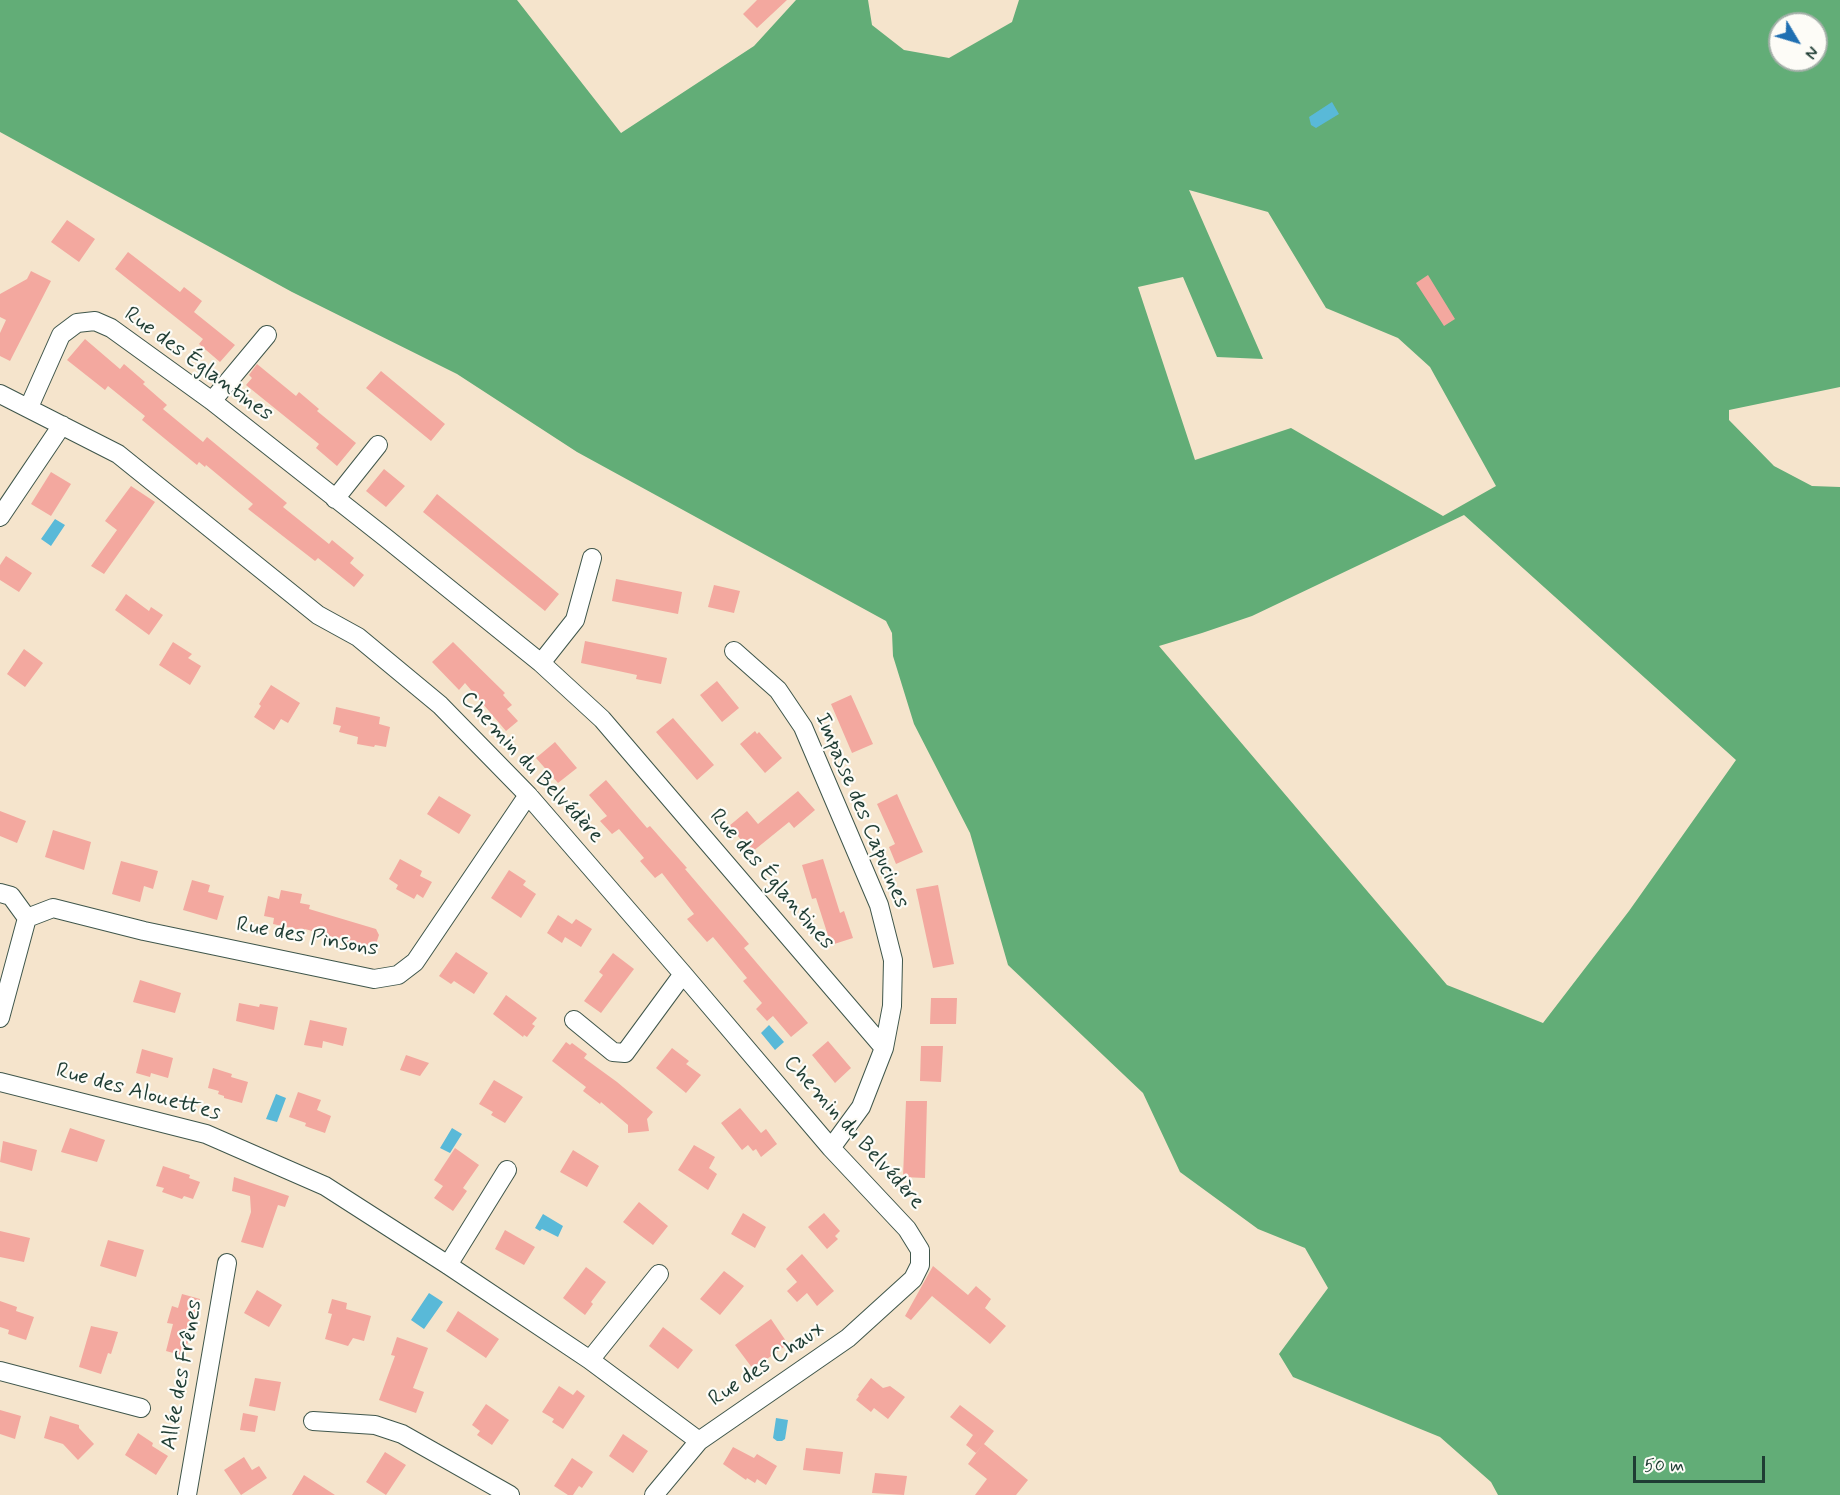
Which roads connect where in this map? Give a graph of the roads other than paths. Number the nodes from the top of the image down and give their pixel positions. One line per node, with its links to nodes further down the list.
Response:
1 (267, 335): 3 (street)
2 (0, 394): 4 (street, Chemin du Belvédère)
3 (212, 401): 4 (street, Rue des Églantines); 7 (street, Rue des Églantines)
4 (29, 407): 5 (street, Chemin du Belvédère)
5 (62, 425): 8 (street); 12 (street, Chemin du Belvédère)
6 (378, 445): 7 (street)
7 (335, 499): 11 (street, Rue des Églantines)
8 (0, 517)
9 (592, 558): 11 (street)
10 (734, 651): 18 (street, Impasse des Capucines)
11 (541, 663): 18 (street, Rue des Églantines)
12 (528, 795): 14 (street, Rue des Pinsons); 15 (street, Chemin du Belvédère)
13 (0, 892): 14 (street)
14 (27, 918): 16 (street)
15 (683, 974): 17 (street); 20 (street, Chemin du Belvédère)
16 (0, 1018)
17 (574, 1020)
18 (884, 1048): 20 (street)
19 (0, 1082): 23 (street, Rue des Alouettes)
20 (831, 1148): 25 (street, Chemin du Belvédère)
21 (507, 1170): 23 (street)
22 (226, 1263): 31 (street, Allée des Frênes)
23 (448, 1265): 26 (street, Rue des Alouettes)
24 (660, 1274): 26 (street)
25 (913, 1279): 30 (street, Rue des Chaux)
26 (590, 1360): 30 (street, Rue des Alouettes)
27 (0, 1371): 28 (street)
28 (141, 1408)
29 (313, 1421): 32 (street)
30 (699, 1441): 33 (street, Rue des Chaux)
31 (187, 1495)
32 (510, 1495)
33 (654, 1495)

